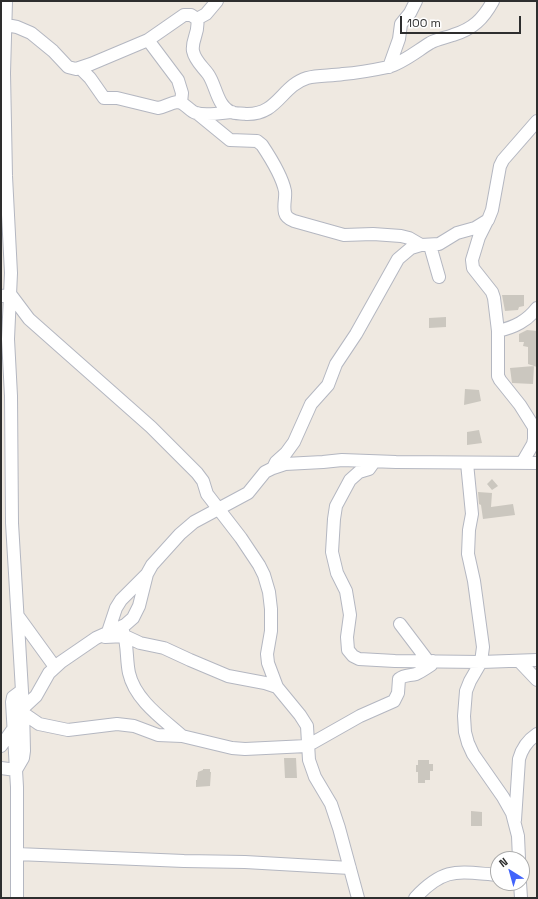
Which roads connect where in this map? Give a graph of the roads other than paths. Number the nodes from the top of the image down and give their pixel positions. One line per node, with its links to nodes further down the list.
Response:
1 (6, 1): 6 (street)
2 (217, 1): 5 (street)
3 (416, 1): 8 (street)
4 (493, 1): 8 (street)
5 (197, 19): 7 (street); 11 (street)
6 (3, 24): 9 (street); 17 (street)
7 (148, 40): 9 (street); 10 (street)
8 (389, 67): 11 (street)
9 (81, 69): 10 (street)
10 (181, 103): 12 (street)
11 (232, 112): 12 (street)
12 (196, 114): 16 (street)
13 (537, 121): 14 (street)
14 (488, 220): 16 (street); 21 (street)
15 (1, 242): 17 (street)
16 (426, 245): 18 (street); 27 (street)
17 (10, 252): 19 (street)
18 (439, 277)
19 (6, 296): 28 (street); 29 (street)
20 (537, 308): 21 (street)
21 (498, 331): 22 (street)
22 (534, 420): 25 (street)
23 (374, 462): 24 (street); 27 (street); 37 (street)
24 (466, 463): 25 (street); 39 (street)
25 (522, 463): 26 (street)
26 (537, 463)
27 (273, 468): 29 (street)
28 (6, 481): 31 (street)
29 (219, 509): 30 (street); 42 (street)
30 (147, 574): 33 (street); 34 (street)
31 (18, 616): 40 (street); 43 (street)
32 (400, 624): 37 (street)
33 (123, 631): 34 (street); 35 (street); 42 (street); 49 (street)
34 (108, 632): 35 (street)
35 (96, 638): 40 (street)
36 (537, 660): 38 (street)
37 (430, 661): 39 (street); 51 (street)
38 (520, 661): 39 (street); 41 (street)
39 (481, 662): 55 (street)
40 (55, 667): 45 (street)
41 (537, 680)
42 (277, 687): 51 (street)
43 (17, 694): 44 (street); 45 (street); 47 (street)
44 (1, 699)
45 (23, 710): 46 (street); 47 (street)
46 (39, 724): 47 (street); 49 (street)
47 (18, 730): 50 (street); 54 (street)
48 (537, 734): 52 (street)
49 (182, 736): 51 (street)
50 (1, 746)
51 (307, 746): 59 (street)
52 (519, 759): 55 (street); 56 (street)
53 (1, 768): 54 (street)
54 (16, 770): 58 (street)
55 (503, 797): 56 (street)
56 (515, 821): 57 (street)
57 (519, 851)
58 (17, 854): 59 (street); 61 (street)
59 (350, 868): 62 (street)
60 (490, 874): 63 (street)
61 (18, 895)
62 (358, 898)
63 (415, 898)

